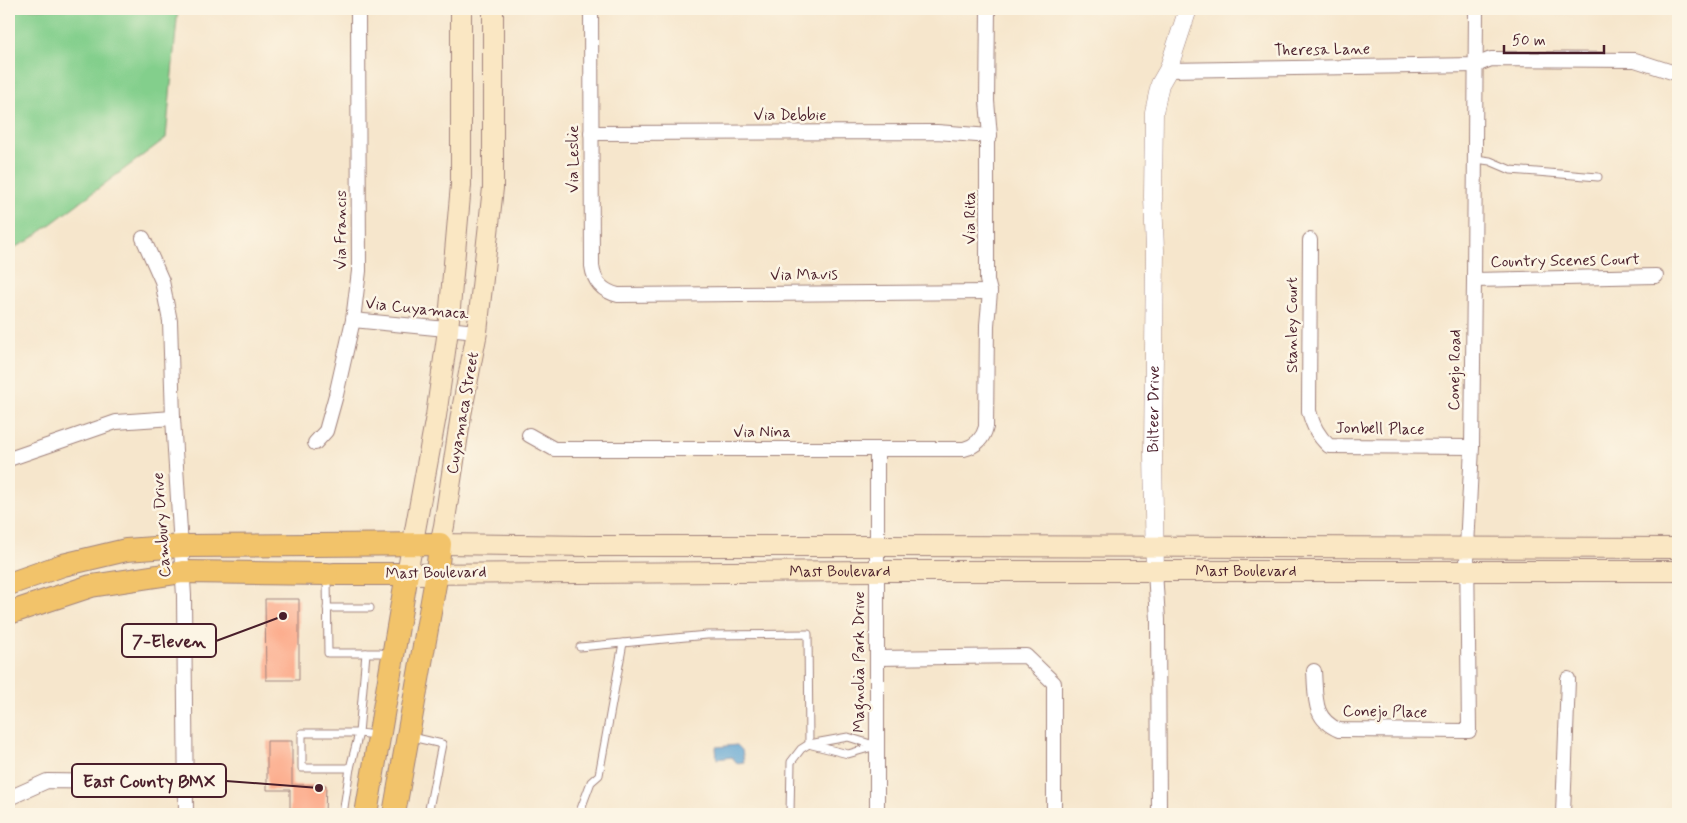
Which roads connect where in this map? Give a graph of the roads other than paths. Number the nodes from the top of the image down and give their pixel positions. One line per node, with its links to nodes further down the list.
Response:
1 (358, 9): 21 (street, Via Francis)
2 (461, 9): 22 (main road, Cuyamaca Street)
3 (493, 9): 23 (main road, Cuyamaca Street)
4 (591, 9): 11 (street, Via Leslie)
5 (988, 9): 12 (street, Via Rita)
6 (1188, 9): 9 (street, Bilteer Drive)
7 (1476, 9): 8 (street, Conejo Road)
8 (1476, 65): 9 (street, Theresa Lane); 10 (street, Theresa Lane); 13 (street, Conejo Road)
9 (1168, 70): 36 (street, Bilteer Drive)
10 (1678, 74)
11 (591, 134): 12 (street, Via Debbie); 20 (street, Via Leslie)
12 (990, 136): 19 (street, Via Rita)
13 (1476, 159): 14 (lane); 18 (street, Conejo Road)
14 (1598, 177)
15 (144, 238): 25 (street, Cambury Drive)
16 (1310, 240): 24 (street, Stanley Court)
17 (1656, 276): 18 (street, Country Scenes Court)
18 (1474, 280): 29 (street, Conejo Road)
19 (990, 292): 20 (street, Via Mavis); 26 (street, Via Rita)
20 (618, 294)
21 (353, 320): 22 (street, Via Cuyamaca); 28 (street, Via Francis)
22 (448, 330): 23 (street, Via Cuyamaca); 32 (main road, Cuyamaca Street)
23 (477, 332): 33 (main road, Cuyamaca Street)
24 (1309, 411): 29 (street, Jonbell Place)
25 (173, 418): 31 (street); 34 (street, Cambury Drive)
26 (986, 427): 30 (street, Via Nina)
27 (529, 435): 30 (street, Via Nina)
28 (315, 443)
29 (1472, 447): 37 (street, Conejo Road)
30 (877, 450): 35 (street, Magnolia Park Drive)
31 (9, 459)
32 (412, 544): 33 (main road, Mast Boulevard); 34 (main road, Mast Boulevard); 46 (main road, Cuyamaca Street)
33 (440, 544): 35 (main road, Mast Boulevard); 42 (main road, Cuyamaca Street)
34 (182, 546): 41 (street, Cambury Drive); 47 (main road, Mast Boulevard)
35 (876, 546): 36 (main road, Mast Boulevard); 39 (street, Magnolia Park Drive)
36 (1154, 546): 37 (main road, Mast Boulevard); 40 (street, Bilteer Drive)
37 (1468, 547): 38 (main road, Mast Boulevard); 43 (street, Conejo Road)
38 (1678, 548)
39 (876, 571): 40 (main road, Mast Boulevard); 42 (main road, Mast Boulevard); 55 (street, Magnolia Park Drive)
40 (1155, 571): 43 (main road, Mast Boulevard); 75 (street, Bilteer Drive)
41 (183, 572): 45 (main road, Mast Boulevard); 50 (main road, Mast Boulevard); 64 (street, Cambury Drive)
42 (437, 572): 46 (main road, Mast Boulevard); 60 (main road, Cuyamaca Street)
43 (1468, 572): 44 (main road, Mast Boulevard); 58 (street, Conejo Road)
44 (1678, 572)
45 (330, 574): 46 (main road, Mast Boulevard); 48 (lane)
46 (407, 574): 54 (main road, Cuyamaca Street)
47 (9, 584)
48 (327, 608): 49 (lane); 53 (lane)
49 (370, 608)
50 (9, 613)
51 (623, 644): 52 (lane); 61 (lane); 71 (lane)
52 (580, 647)
53 (366, 653): 54 (lane); 59 (lane)
54 (393, 655): 59 (main road, Cuyamaca Street)
55 (877, 658): 62 (street, Magnolia Park Drive); 74 (street)
56 (1314, 671): 58 (street, Conejo Place)
57 (1568, 679): 76 (street)
58 (1469, 731)
59 (369, 734): 63 (lane); 63 (lane); 68 (main road, Cuyamaca Street)
60 (408, 736): 69 (main road, Cuyamaca Street); 70 (lane)
61 (809, 744): 62 (lane); 62 (lane); 72 (lane)
62 (877, 746): 73 (street, Magnolia Park Drive)
63 (350, 768): 67 (lane)
64 (186, 783): 65 (street); 66 (street, Cambury Drive)
65 (9, 798)
66 (186, 814)
67 (343, 814)
68 (366, 814)
69 (394, 814)
70 (428, 814)
71 (579, 814)
72 (790, 814)
73 (877, 814)
74 (1054, 814)
75 (1159, 814)
76 (1563, 814)

